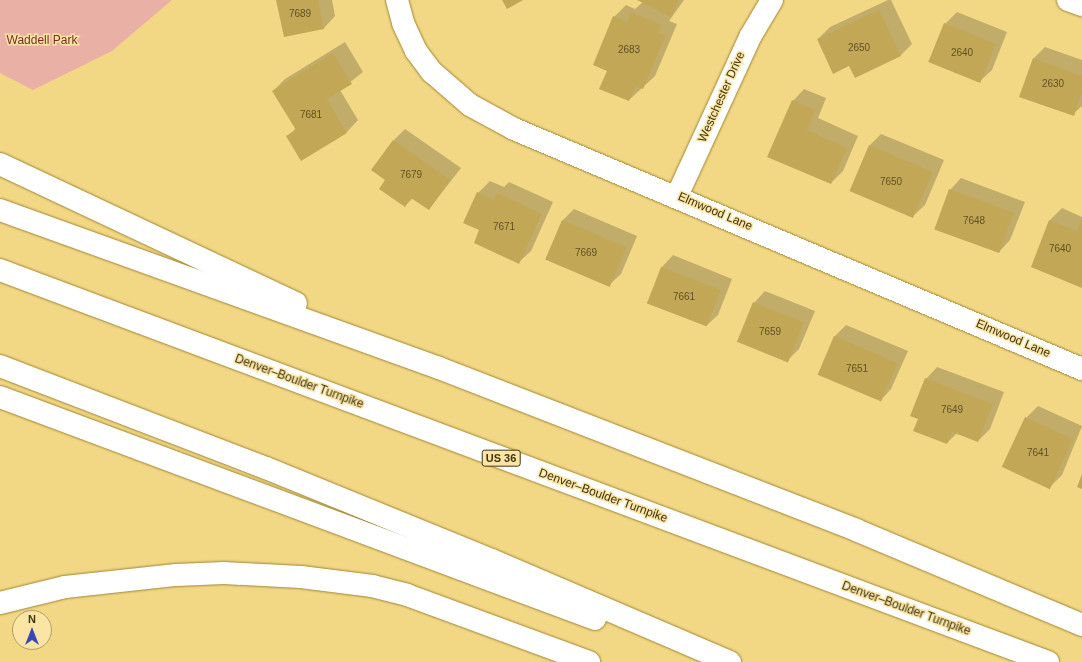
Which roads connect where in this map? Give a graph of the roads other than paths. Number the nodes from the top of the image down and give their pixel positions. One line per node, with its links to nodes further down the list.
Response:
1 (397, 0): 6 (main road, Elmwood Lane)
2 (772, 0): 6 (main road, Westchester Drive)
3 (1068, 0): 4 (main road)
4 (1082, 5)
5 (0, 164): 10 (main road)
6 (677, 196): 11 (main road, Elmwood Lane)
7 (0, 210): 10 (main road)
8 (3, 272): 15 (main road, Denver–Boulder Turnpike / US 36)
9 (0, 366): 18 (main road)
10 (439, 368): 14 (main road)
11 (1082, 368)
12 (0, 397): 17 (main road)
13 (0, 603): 16 (main road)
14 (1082, 625)
15 (995, 642): 19 (main road); 20 (main road, Denver–Boulder Turnpike / US 36)
16 (589, 662)
17 (710, 662)
18 (730, 662)
19 (1039, 662)
20 (1048, 662)

